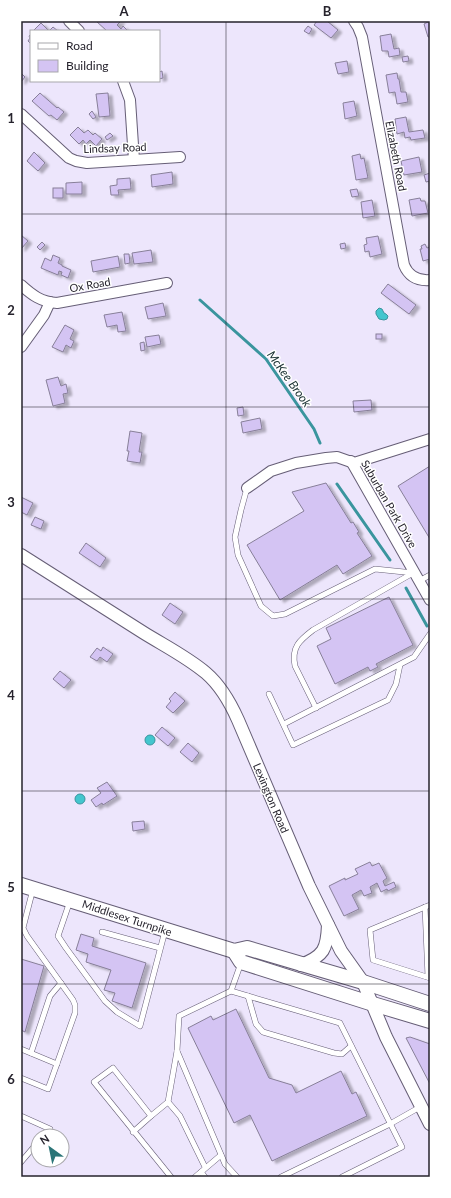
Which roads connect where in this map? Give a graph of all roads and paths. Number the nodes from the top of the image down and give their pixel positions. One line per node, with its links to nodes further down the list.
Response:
1 (69, 21): 3 (street)
2 (354, 21): 8 (street, Elizabeth Road)
3 (78, 30)
4 (123, 82): 7 (street)
5 (21, 114): 7 (street, Lindsay Road)
6 (180, 157): 7 (street, Lindsay Road)
7 (134, 160)
8 (430, 280)
9 (168, 283): 11 (street, Ox Road)
10 (21, 285): 11 (street, Ox Road)
11 (50, 302): 12 (street)
12 (21, 347)
13 (430, 440): 14 (street)
14 (351, 461): 15 (street); 18 (street, Suburban Park Drive)
15 (248, 488): 18 (lane)
16 (21, 555): 28 (street, Lexington Road)
17 (430, 575): 18 (lane)
18 (417, 577): 19 (street, Suburban Park Drive); 23 (lane)
19 (430, 600)
20 (430, 634): 21 (lane)
21 (400, 664): 23 (lane); 24 (lane)
22 (269, 694): 24 (lane)
23 (316, 708): 24 (lane)
24 (284, 724)
25 (27, 887): 26 (main road, Middlesex Turnpike); 29 (lane)
26 (70, 900): 30 (main road, Middlesex Turnpike); 32 (lane)
27 (428, 906): 35 (lane); 35 (lane)
28 (328, 924): 34 (street); 36 (street, Lexington Road)
29 (22, 929): 37 (lane)
30 (165, 930): 32 (lane); 33 (main road, Middlesex Turnpike)
31 (102, 932): 32 (lane)
32 (160, 948)
33 (238, 956): 34 (main road, Middlesex Turnpike); 38 (lane); 40 (main road, Middlesex Turnpike)
34 (301, 965): 36 (main road, Middlesex Turnpike)
35 (429, 978)
36 (363, 982): 40 (street, Lexington Road); 41 (main road, Middlesex Turnpike)
37 (61, 983): 46 (lane); 47 (lane)
38 (231, 991): 39 (lane); 45 (lane)
39 (248, 996): 43 (lane); 43 (lane)
40 (373, 1004): 42 (main road, Middlesex Turnpike); 50 (street, Lexington Road)
41 (430, 1004)
42 (430, 1021)
43 (351, 1046): 53 (lane)
44 (21, 1049): 46 (lane)
45 (177, 1051): 49 (lane); 58 (lane)
46 (30, 1053): 47 (lane)
47 (57, 1064): 48 (lane)
48 (21, 1078)
49 (168, 1102): 52 (lane); 60 (lane)
50 (421, 1106): 53 (lane); 54 (street, Lexington Road)
51 (21, 1116): 55 (lane)
52 (151, 1116): 56 (lane); 56 (lane)
53 (390, 1124): 65 (lane); 66 (lane)
54 (430, 1124)
55 (48, 1128)
56 (133, 1132): 61 (lane)
57 (30, 1151): 59 (lane)
58 (221, 1155): 60 (lane); 64 (lane)
59 (21, 1162)
60 (203, 1170): 62 (lane); 63 (lane)
61 (171, 1177)
62 (194, 1177)
63 (205, 1177)
64 (237, 1177)
65 (281, 1177)
66 (342, 1177)

